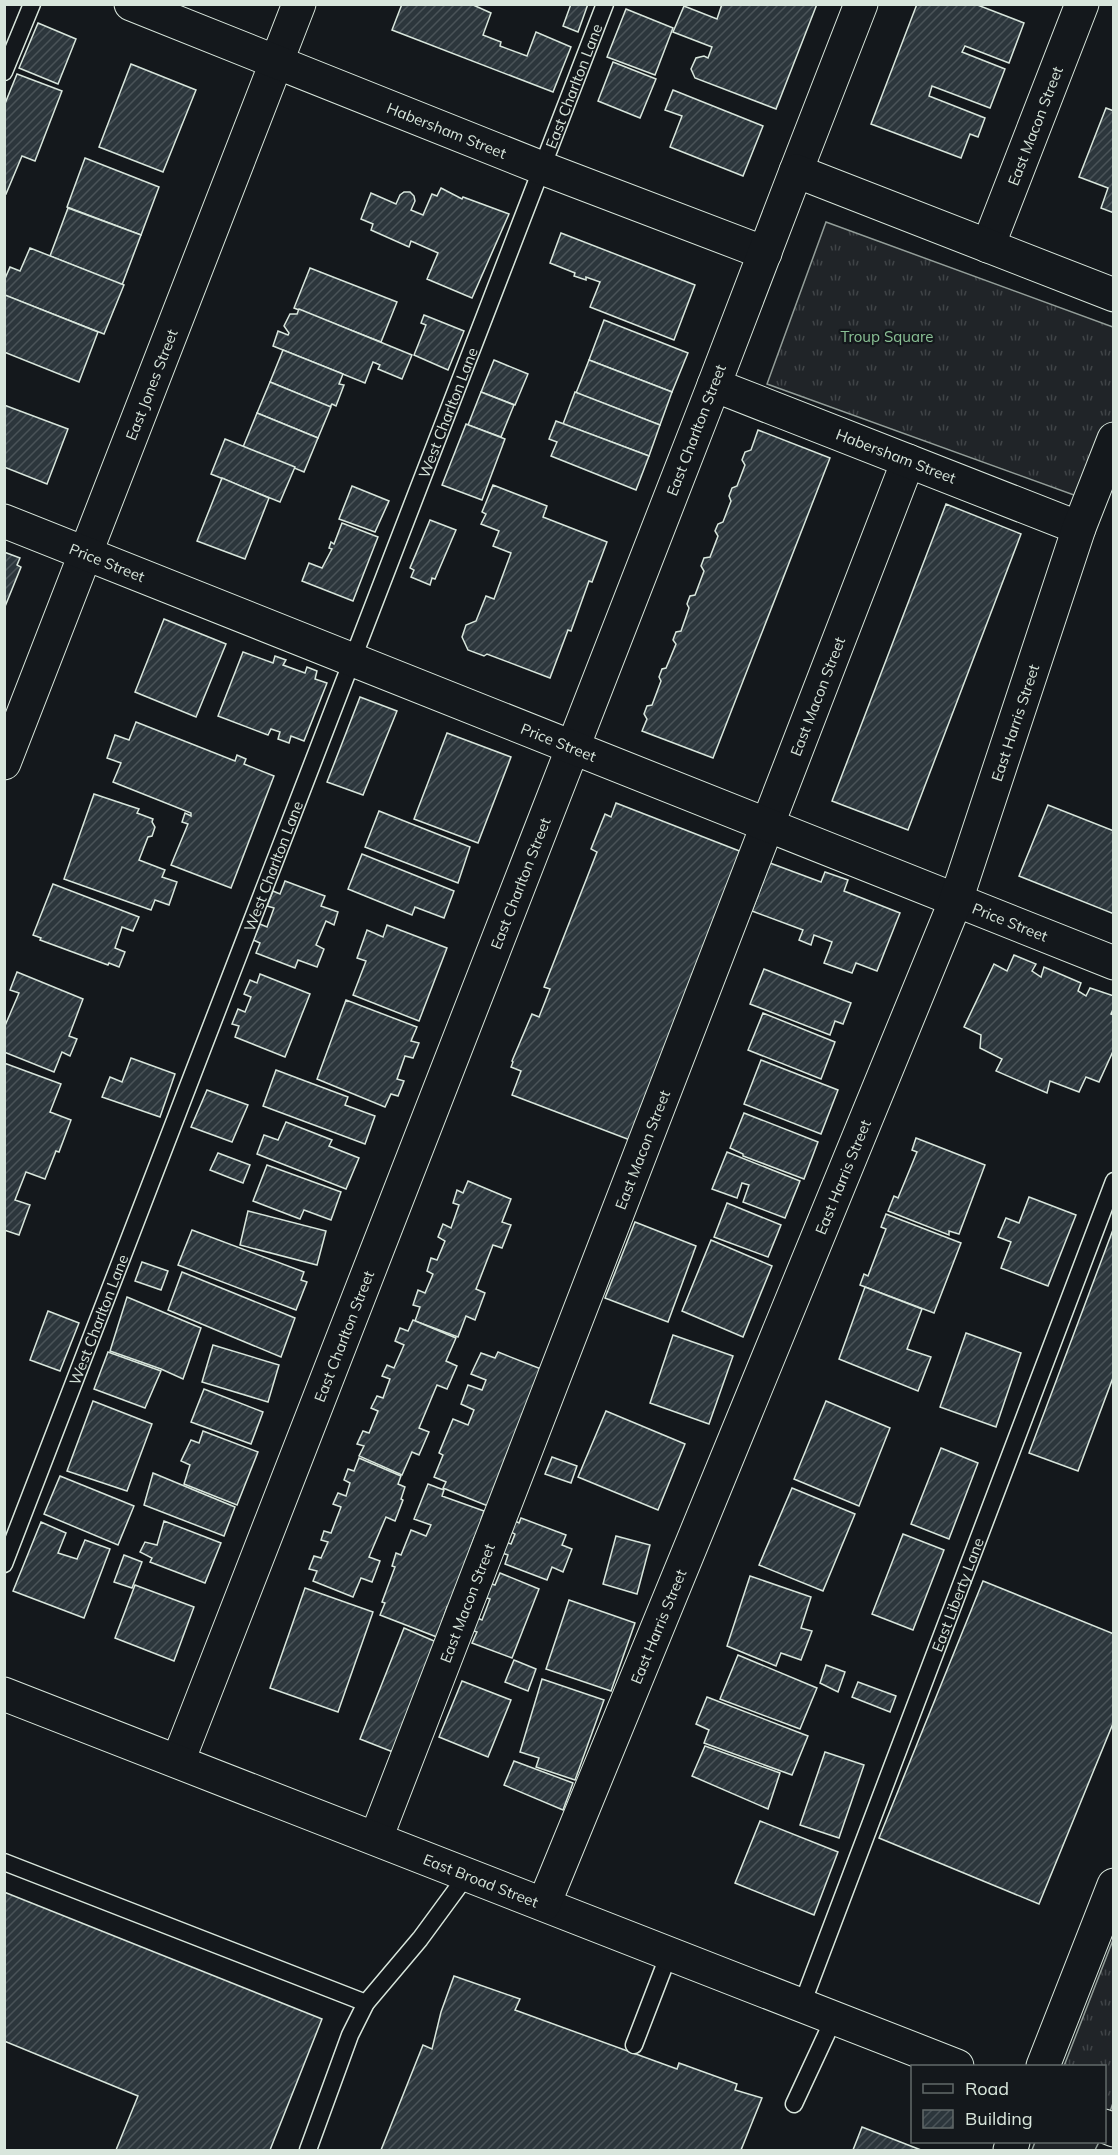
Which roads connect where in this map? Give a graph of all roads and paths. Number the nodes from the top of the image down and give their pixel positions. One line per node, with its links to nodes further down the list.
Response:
1 (33, 4): 8 (lane)
2 (131, 4): 7 (street, Habersham Street)
3 (299, 4): 7 (street, East Jones Street)
4 (605, 4): 9 (lane, East Charlton Lane)
5 (861, 4): 10 (street, East Charlton Street)
6 (1082, 4): 11 (street, East Macon Street)
7 (277, 62): 9 (street, Habersham Street); 19 (street, East Jones Street)
8 (4, 72)
9 (542, 168): 12 (street, Habersham Street); 20 (lane, West Charlton Lane)
10 (796, 171): 11 (street); 12 (street, East Charlton Street)
11 (988, 246): 13 (street)
12 (765, 253): 14 (street, East Charlton Street)
13 (1113, 295)
14 (714, 385): 16 (street, Habersham Street); 21 (street, East Charlton Street)
15 (1113, 439): 18 (street, East Harris Street)
16 (908, 461): 18 (street, Habersham Street); 23 (street, East Macon Street)
17 (4, 521): 19 (street, Price Street)
18 (1079, 528): 24 (street, East Harris Street)
19 (86, 554): 20 (street, Price Street); 22 (street, East Jones Street)
20 (353, 660): 21 (street, Price Street); 27 (lane, West Charlton Lane)
21 (572, 747): 23 (street, Price Street); 29 (street, East Charlton Street)
22 (4, 763)
23 (767, 825): 24 (street, Price Street); 30 (street, East Macon Street)
24 (956, 900): 25 (street, Price Street); 34 (street, East Harris Street)
25 (1113, 963)
26 (1113, 1181): 37 (lane, East Liberty Lane)
27 (4, 1564)
28 (4, 1694): 29 (street, East Broad Street)
29 (178, 1761): 30 (street, East Broad Street)
30 (376, 1838): 32 (street, East Broad Street)
31 (4, 1862): 36 (lane)
32 (467, 1875): 34 (street, East Broad Street); 36 (lane)
33 (1113, 1885): 41 (street)
34 (544, 1905): 35 (street, East Broad Street)
35 (669, 1954): 37 (street, East Broad Street); 39 (lane)
36 (366, 2003): 43 (lane)
37 (801, 2007): 38 (street, East Broad Street)
38 (834, 2018): 40 (street, East Broad Street); 42 (lane)
39 (634, 2045)
40 (952, 2065)
41 (1043, 2065)
42 (794, 2104)
43 (308, 2151)

